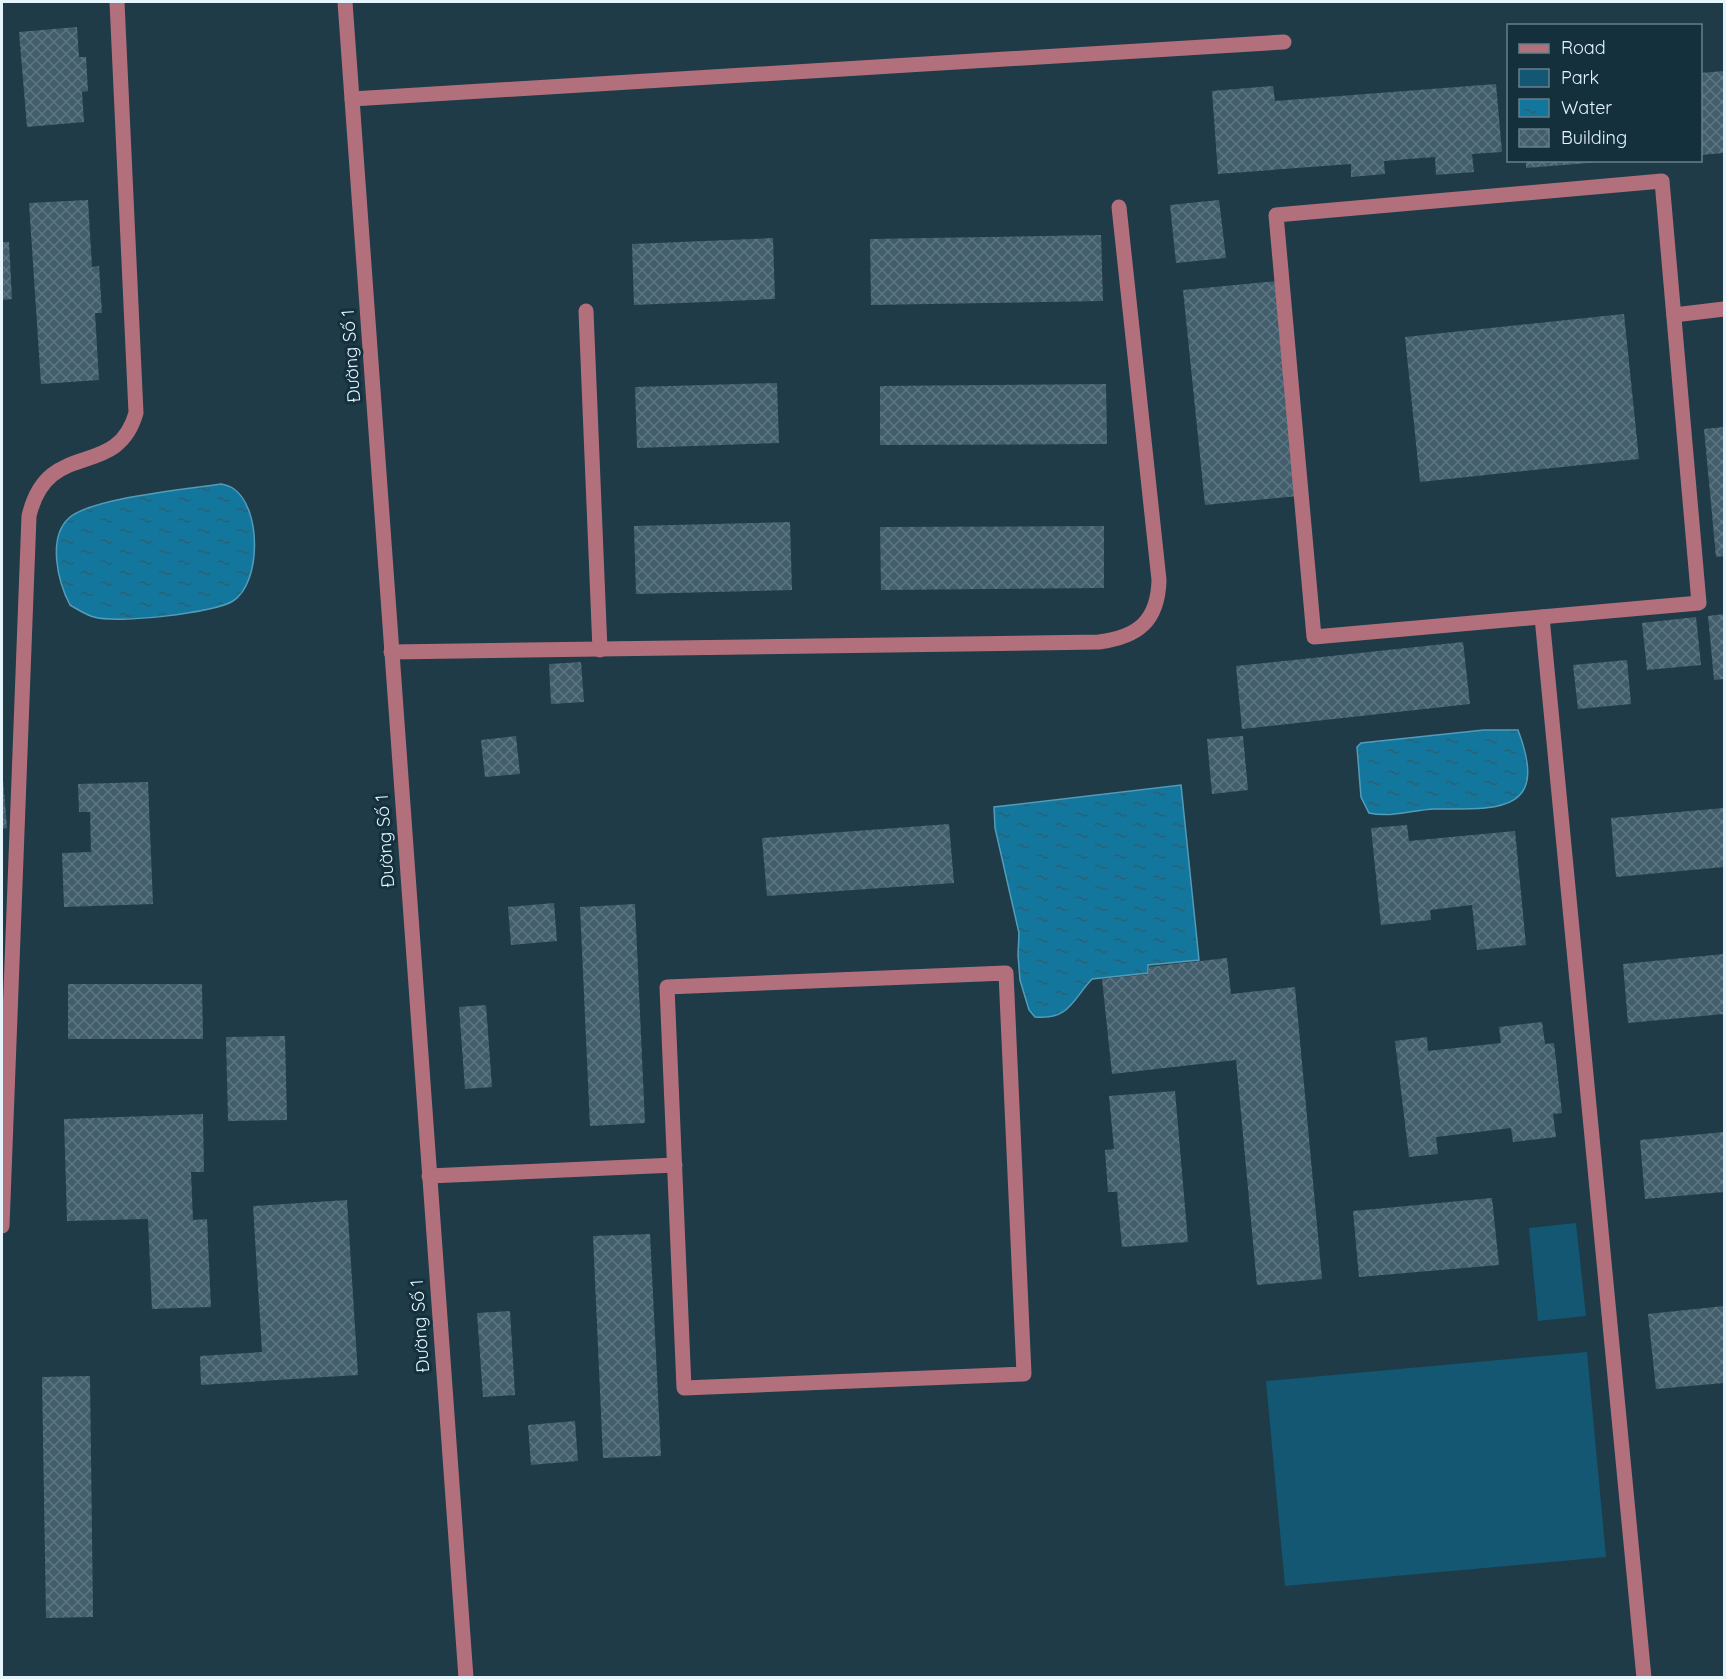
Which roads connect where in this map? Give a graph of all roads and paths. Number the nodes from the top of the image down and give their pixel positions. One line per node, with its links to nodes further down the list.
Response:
1 (117, 2): 14 (street)
2 (345, 2): 4 (street, Đường Số 1)
3 (1284, 42): 4 (street)
4 (352, 99): 11 (street, Đường Số 1)
5 (1119, 207): 10 (street)
6 (1725, 309): 8 (street)
7 (586, 311): 10 (street)
8 (1674, 315): 9 (street); 9 (street)
9 (1542, 617): 16 (street)
10 (600, 650): 11 (street)
11 (391, 652): 13 (street, Đường Số 1)
12 (675, 1165): 12 (street); 13 (street)
13 (429, 1176): 15 (street, Đường Số 1)
14 (2, 1226)
15 (465, 1677)
16 (1644, 1677)

